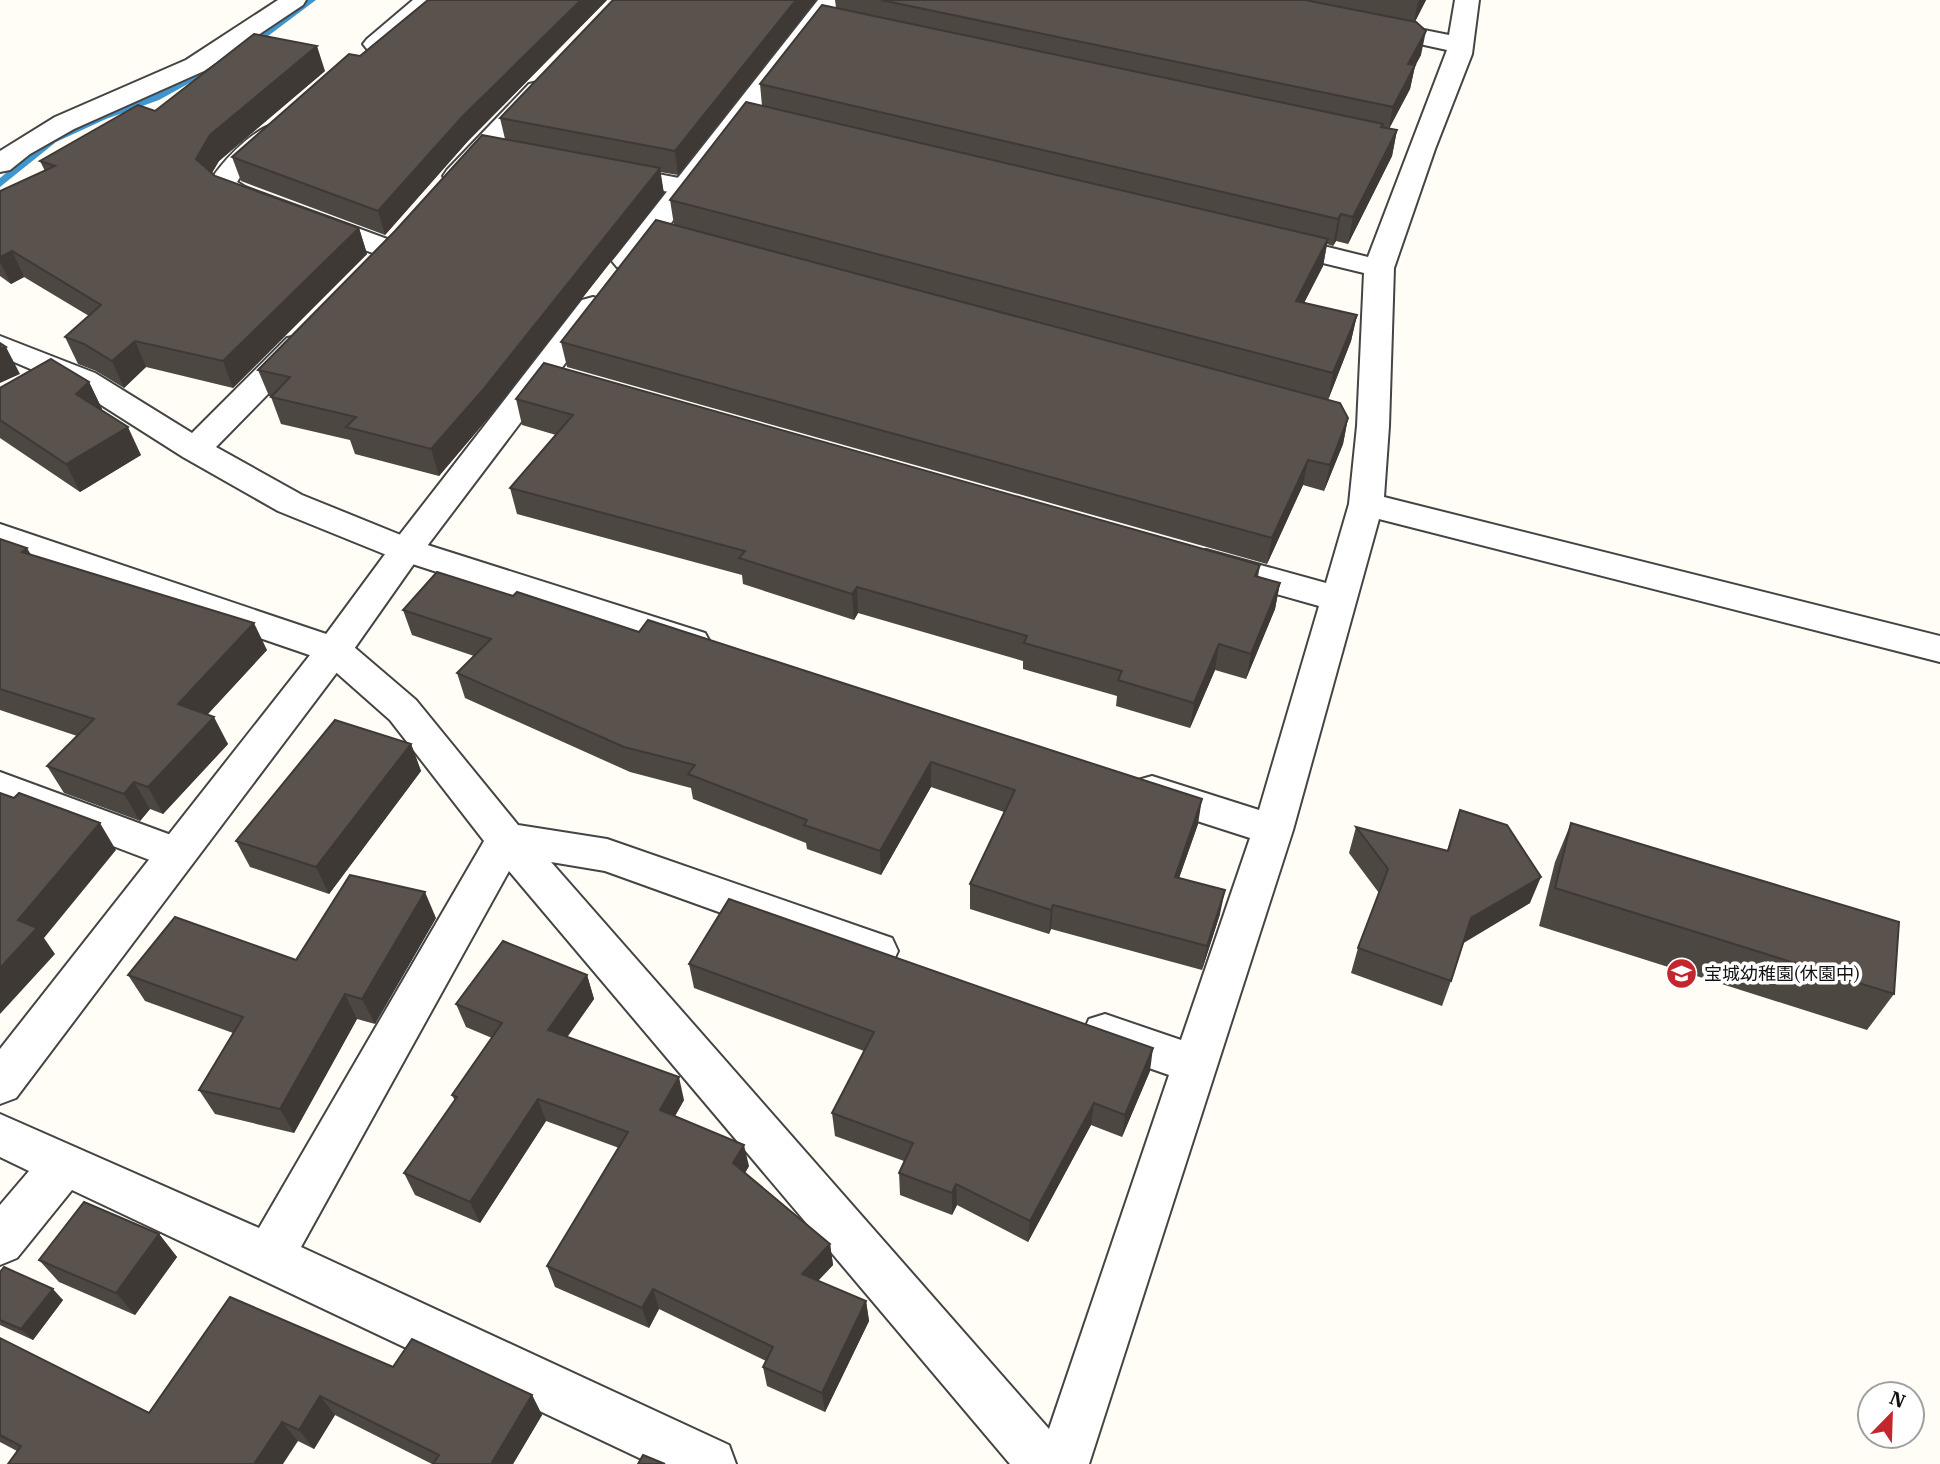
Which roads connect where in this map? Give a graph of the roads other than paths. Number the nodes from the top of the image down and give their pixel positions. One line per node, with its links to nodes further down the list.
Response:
1 (294, 0): 10 (street)
2 (428, 0): 7 (street)
3 (1467, 0): 6 (street)
4 (831, 14): 12 (street)
5 (1354, 24): 6 (street)
6 (1461, 45): 16 (street)
7 (355, 62)
8 (557, 69): 13 (street)
9 (293, 116): 15 (street)
10 (0, 164)
11 (589, 169): 12 (street)
12 (685, 187): 24 (street)
13 (436, 200)
14 (1244, 236): 16 (street)
15 (391, 250)
16 (1379, 268): 22 (street)
17 (313, 330): 21 (street)
18 (0, 345): 19 (street)
19 (61, 371): 20 (street); 21 (street)
20 (31, 389)
21 (195, 449): 24 (street)
22 (1366, 504): 26 (street); 27 (street)
23 (0, 536): 28 (street)
24 (406, 550): 28 (street); 29 (street)
25 (1180, 554): 26 (street)
26 (1339, 599): 32 (street)
27 (1940, 649)
28 (334, 650): 33 (street); 34 (street)
29 (721, 652)
30 (1115, 779): 32 (street)
31 (0, 787): 34 (street)
32 (1273, 830): 37 (street)
33 (506, 839): 35 (street); 42 (street); 44 (street)
34 (176, 854): 38 (street)
35 (908, 962)
36 (1064, 1018): 37 (street)
37 (1195, 1065): 45 (street)
38 (0, 1084)
39 (0, 1135): 40 (street)
40 (64, 1164): 41 (street); 42 (street)
41 (0, 1242)
42 (269, 1257): 43 (street)
43 (710, 1464)
44 (1044, 1464)
45 (1063, 1464)

